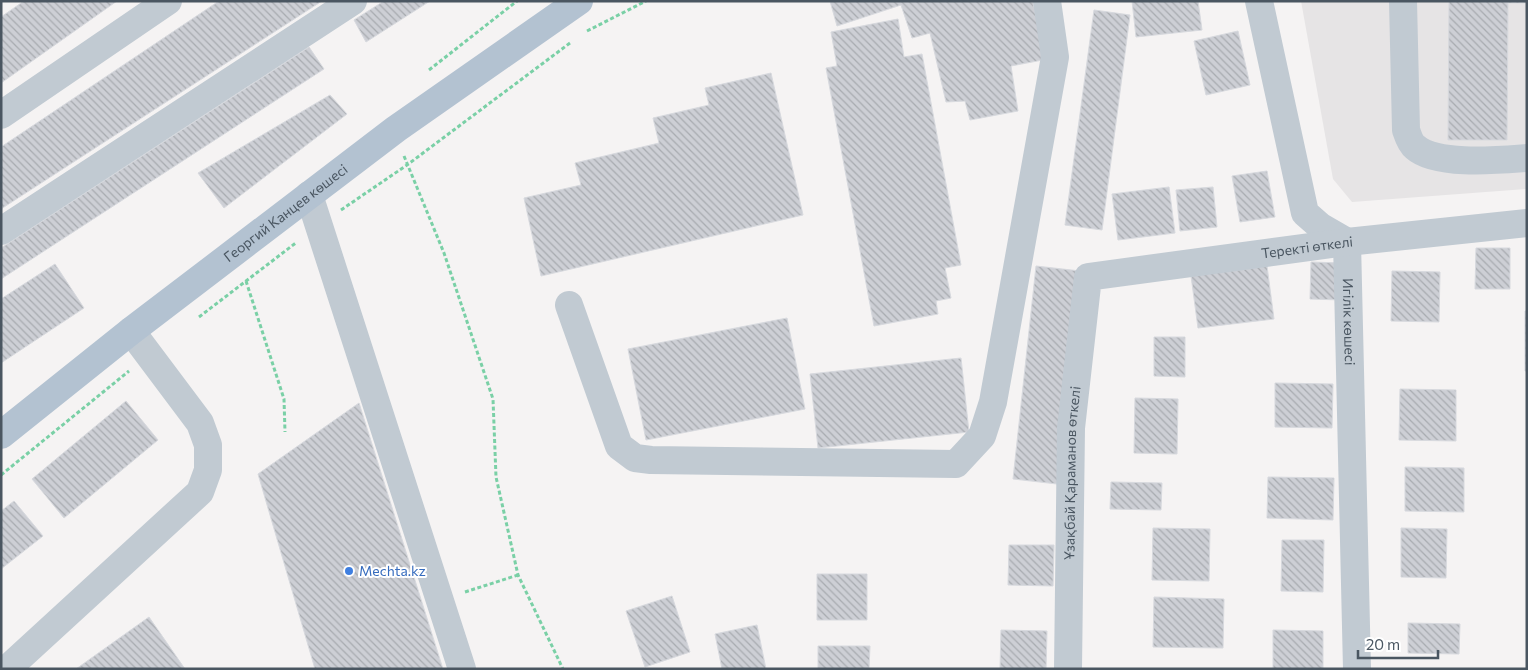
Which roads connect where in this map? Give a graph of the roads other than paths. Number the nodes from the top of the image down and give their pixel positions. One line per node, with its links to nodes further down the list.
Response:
1 (168, 1): 7 (street)
2 (353, 1): 11 (street)
3 (579, 1): 9 (main road, Георгий Канцев көшесі)
4 (1047, 1): 14 (street)
5 (1259, 1): 12 (street)
6 (1403, 1): 8 (street)
7 (1, 115)
8 (1527, 158)
9 (308, 195): 15 (main road, Георгий Канцев көшесі); 18 (street)
10 (1527, 223): 12 (street, Теректі өткелі)
11 (1, 231)
12 (1347, 242): 13 (street, Теректі өткелі); 20 (street, Игілік көшесі)
13 (1088, 277): 19 (street, Ұзақбай Қараманов өткелі)
14 (569, 305)
15 (131, 331): 16 (main road, Георгий Канцев көшесі); 17 (street)
16 (1, 435)
17 (7, 669)
18 (462, 669)
19 (1068, 669)
20 (1357, 669)

